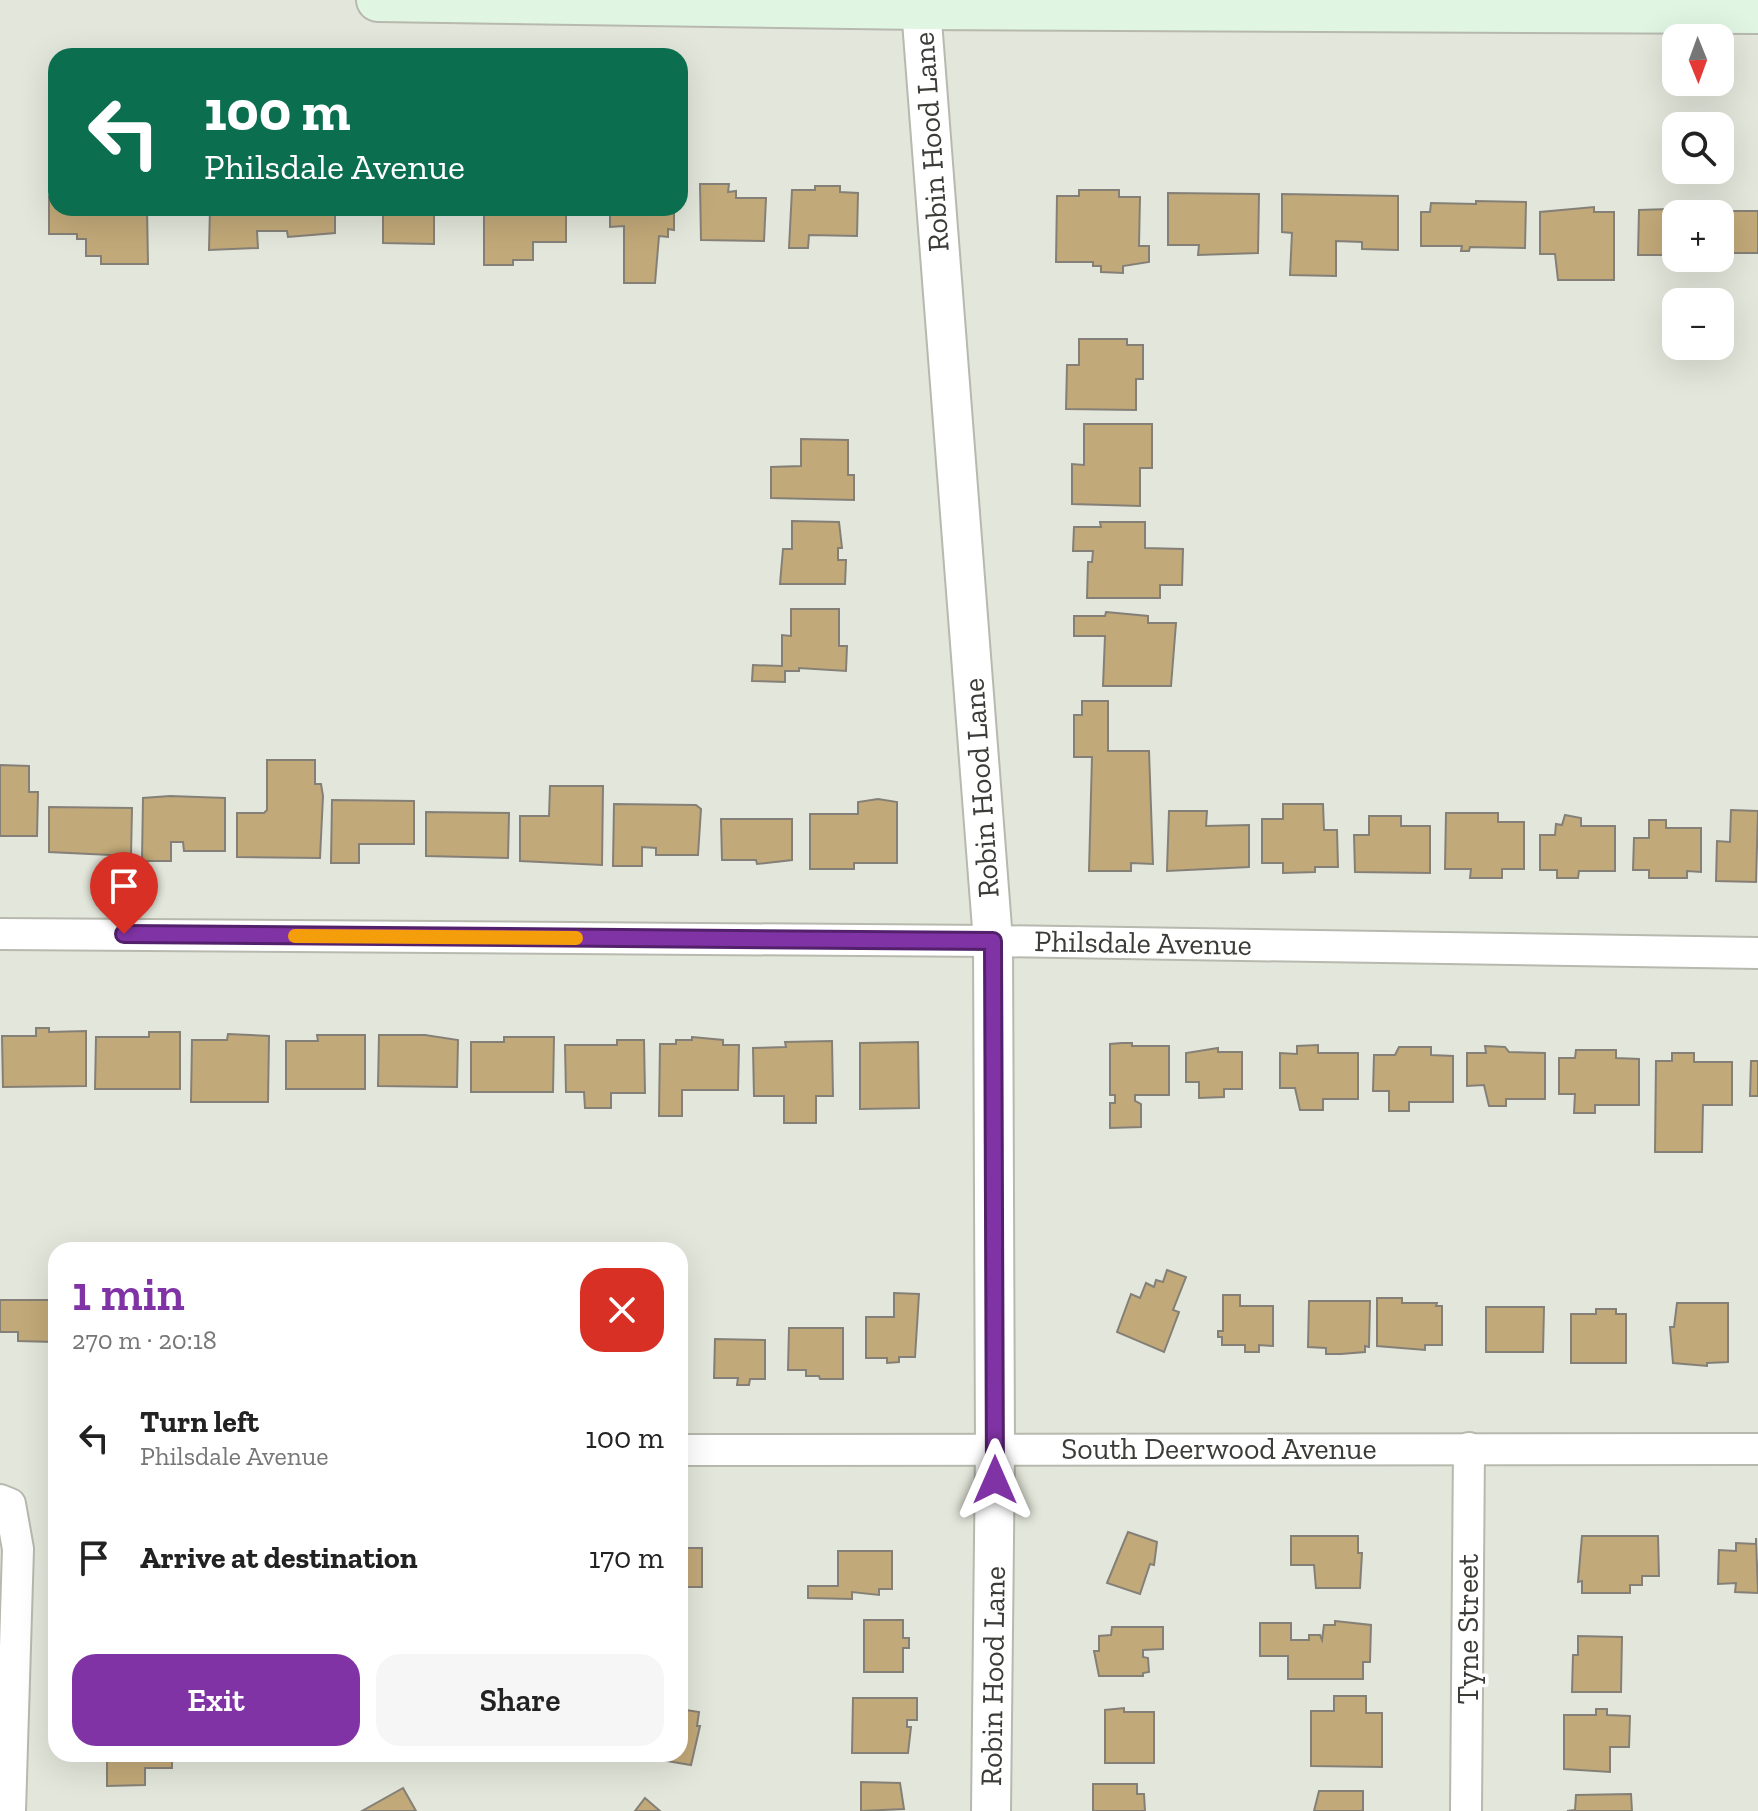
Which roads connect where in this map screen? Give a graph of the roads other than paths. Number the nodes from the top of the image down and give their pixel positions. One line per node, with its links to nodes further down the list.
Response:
1 (378, 0): 2 (main road)
2 (804, 2): 3 (main road)
3 (921, 8): 4 (main road); 6 (street, Robin Hood Lane)
4 (1758, 12)
5 (0, 934): 6 (street, Philsdale Avenue)
6 (993, 941): 7 (street, Philsdale Avenue); 11 (street, Robin Hood Lane)
7 (1758, 953)
8 (1469, 1448): 9 (street, South Deerwood Avenue); 11 (street, South Deerwood Avenue); 15 (street, Tyne Street)
9 (1758, 1449)
10 (688, 1450): 11 (street, South Deerwood Avenue)
11 (995, 1450): 14 (street, Robin Hood Lane)
12 (5, 1502): 13 (street)
13 (10, 1811)
14 (991, 1811)
15 (1466, 1811)

